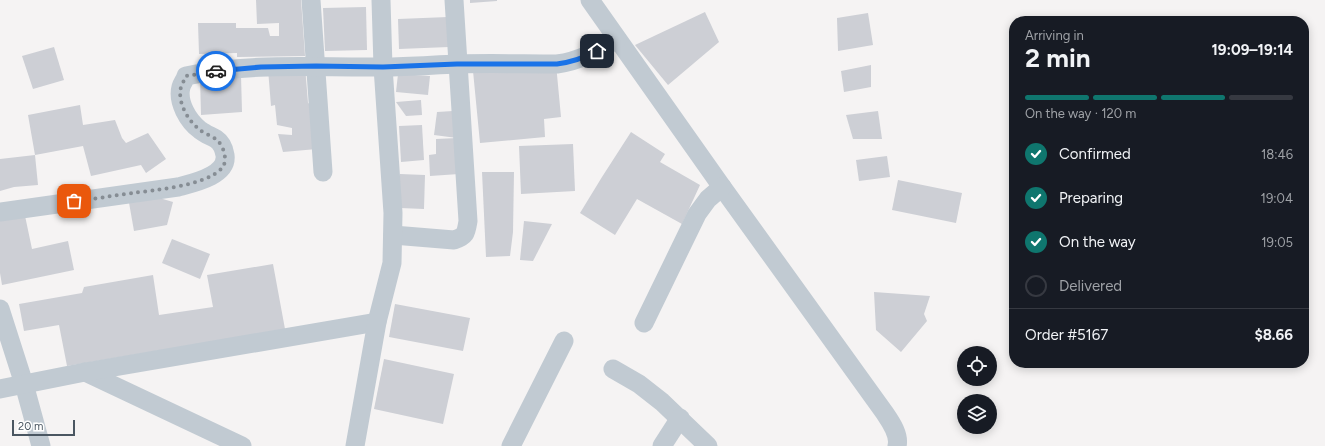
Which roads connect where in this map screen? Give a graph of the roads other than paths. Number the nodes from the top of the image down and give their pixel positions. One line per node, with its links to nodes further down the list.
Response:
1 (311, 0): 7 (street)
2 (382, 0): 8 (street)
3 (454, 0): 6 (street)
4 (590, 0): 5 (street)
5 (617, 39): 6 (street); 10 (street)
6 (457, 64): 8 (street); 12 (street)
7 (316, 66): 8 (street); 9 (street); 11 (street)
8 (383, 67): 12 (street)
9 (323, 172)
10 (722, 186): 15 (street); 28 (street)
11 (0, 212)
12 (393, 235): 14 (street)
13 (0, 309): 19 (street)
14 (377, 322): 18 (street); 24 (street)
15 (644, 323)
16 (564, 341): 25 (street)
17 (613, 369): 21 (street)
18 (85, 372): 19 (street); 23 (street)
19 (24, 384): 20 (street); 22 (street)
20 (0, 389)
21 (680, 418): 26 (street); 27 (street)
22 (41, 446)
23 (242, 446)
24 (355, 446)
25 (511, 446)
26 (662, 446)
27 (708, 446)
28 (897, 446)

